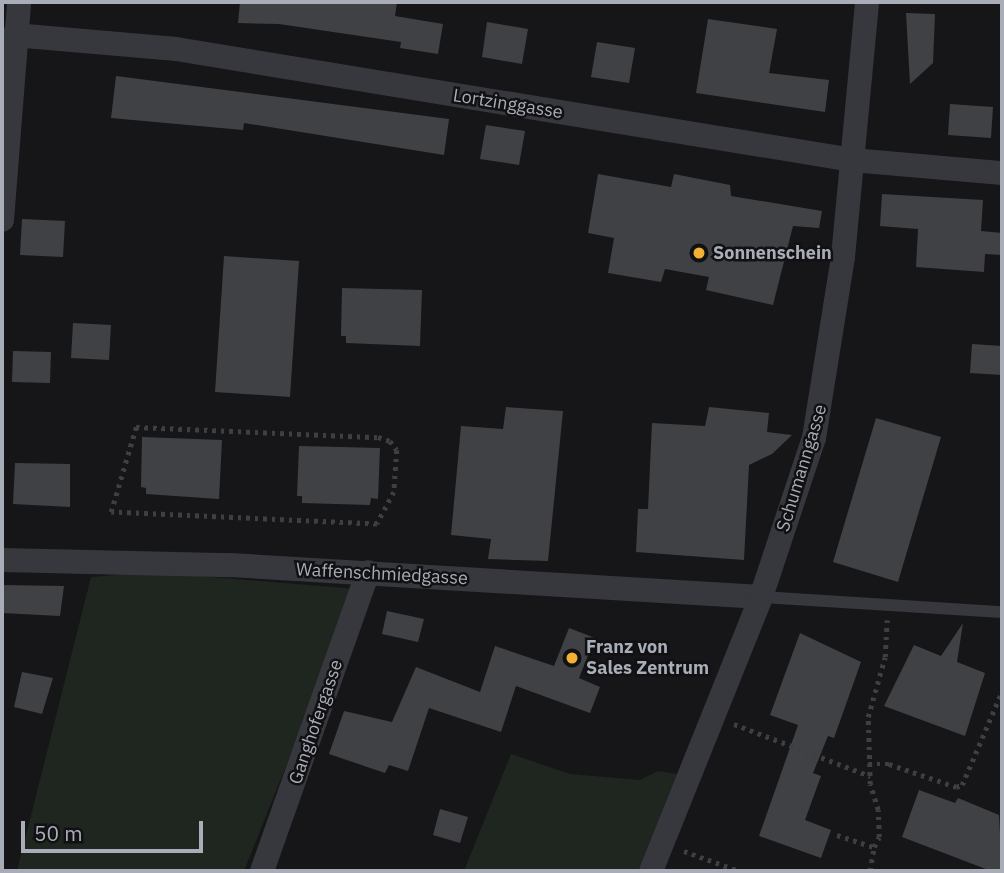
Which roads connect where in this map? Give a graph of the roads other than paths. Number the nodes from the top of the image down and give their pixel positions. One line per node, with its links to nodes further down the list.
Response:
1 (19, 2): 3 (street)
2 (867, 2): 4 (street, Schumanngasse)
3 (14, 36): 4 (street, Lortzinggasse); 6 (street)
4 (852, 160): 5 (street, Lortzinggasse); 9 (street, Schumanngasse)
5 (1002, 173)
6 (2, 220)
7 (2, 560): 8 (street, Waffenschmiedgasse)
8 (368, 572): 9 (street, Waffenschmiedgasse); 11 (street, Ganghofergasse)
9 (761, 597): 10 (lane); 12 (street, Schumanngasse)
10 (1002, 612)
11 (262, 871)
12 (651, 871)

